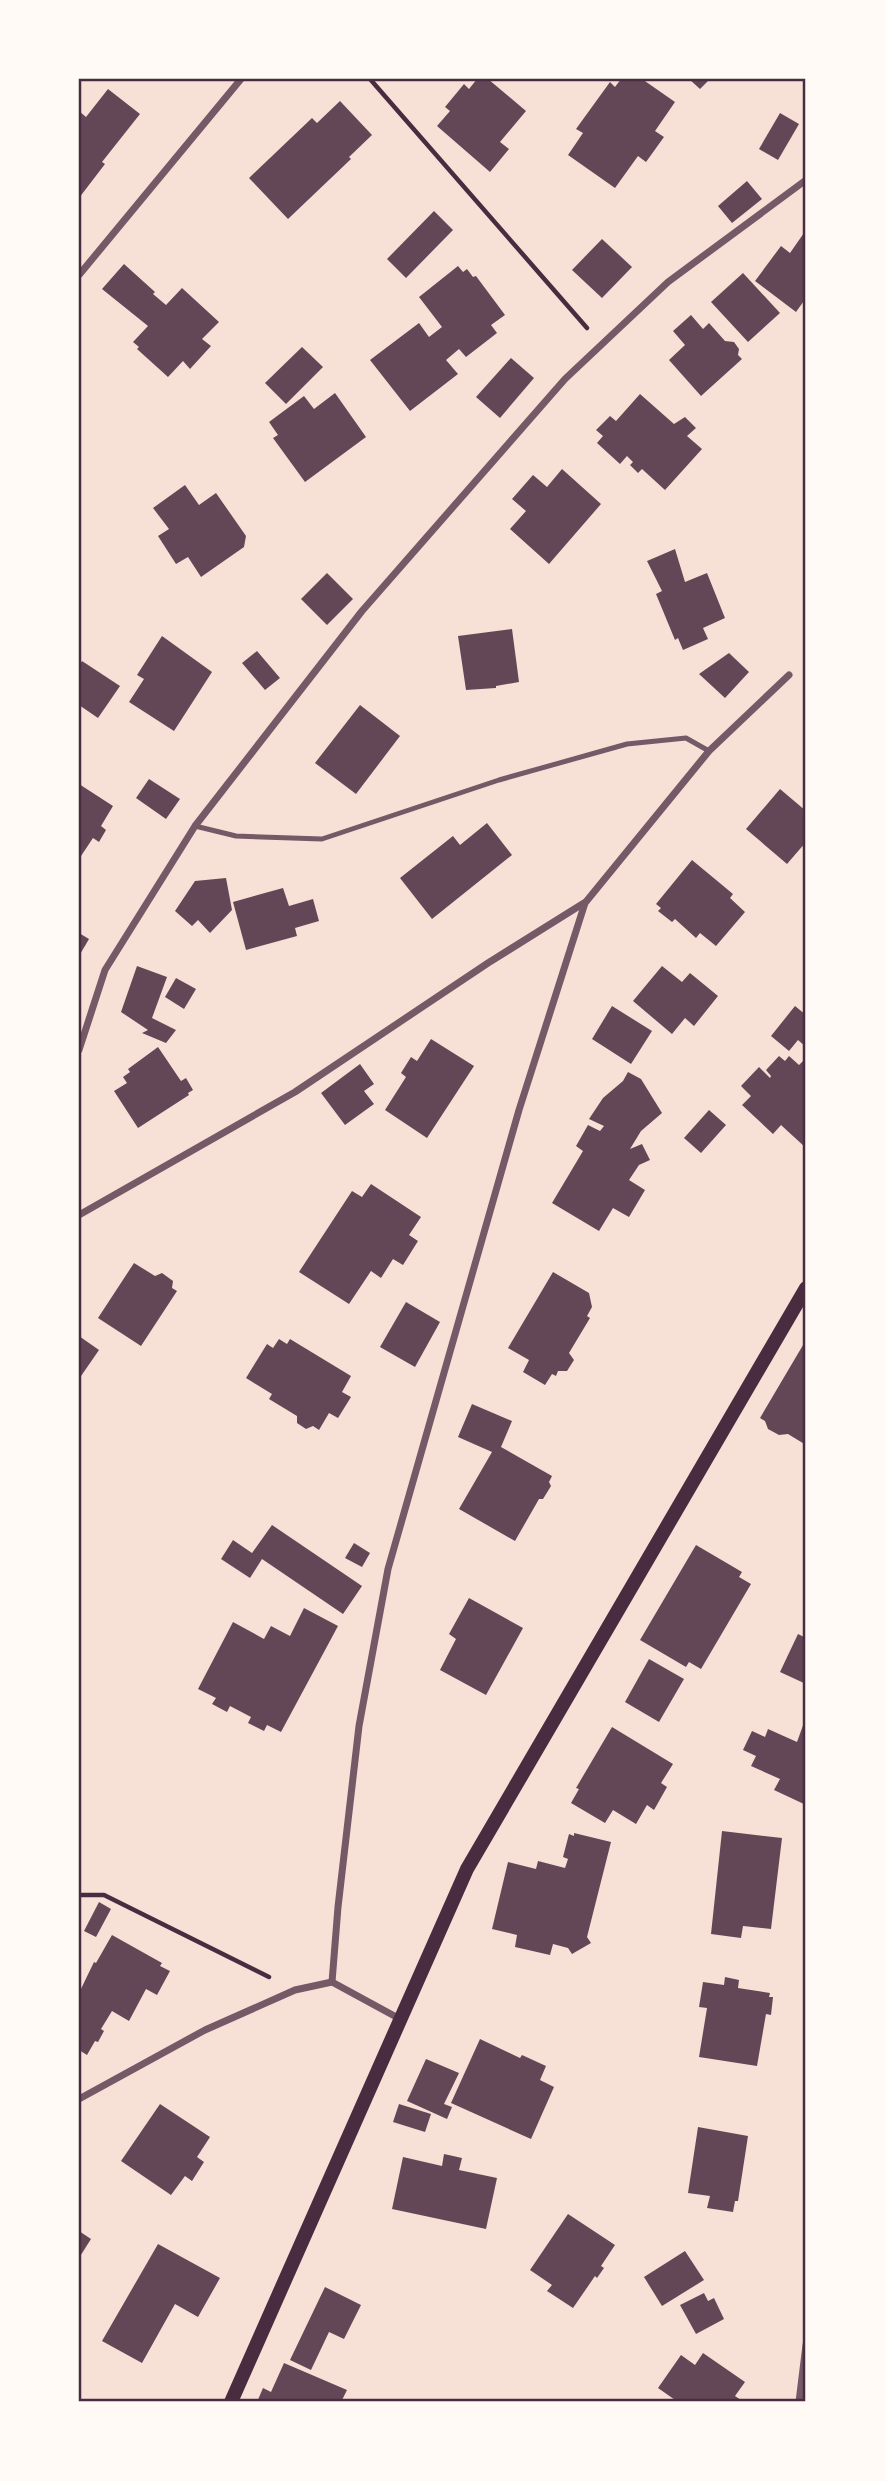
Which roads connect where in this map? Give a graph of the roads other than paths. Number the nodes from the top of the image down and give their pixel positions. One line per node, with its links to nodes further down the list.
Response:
1 (242, 79): 3 (street)
2 (806, 180): 6 (street)
3 (79, 275)
4 (789, 675): 5 (street)
5 (709, 751): 6 (lane); 7 (street)
6 (195, 826): 8 (street)
7 (585, 903): 9 (street); 11 (street)
8 (79, 1050)
9 (79, 1215)
10 (804, 1293): 12 (main road)
11 (332, 1982): 12 (street); 13 (street)
12 (401, 2020): 15 (main road)
13 (79, 2099)
14 (806, 2345): 16 (street)
15 (232, 2402)
16 (799, 2402)

